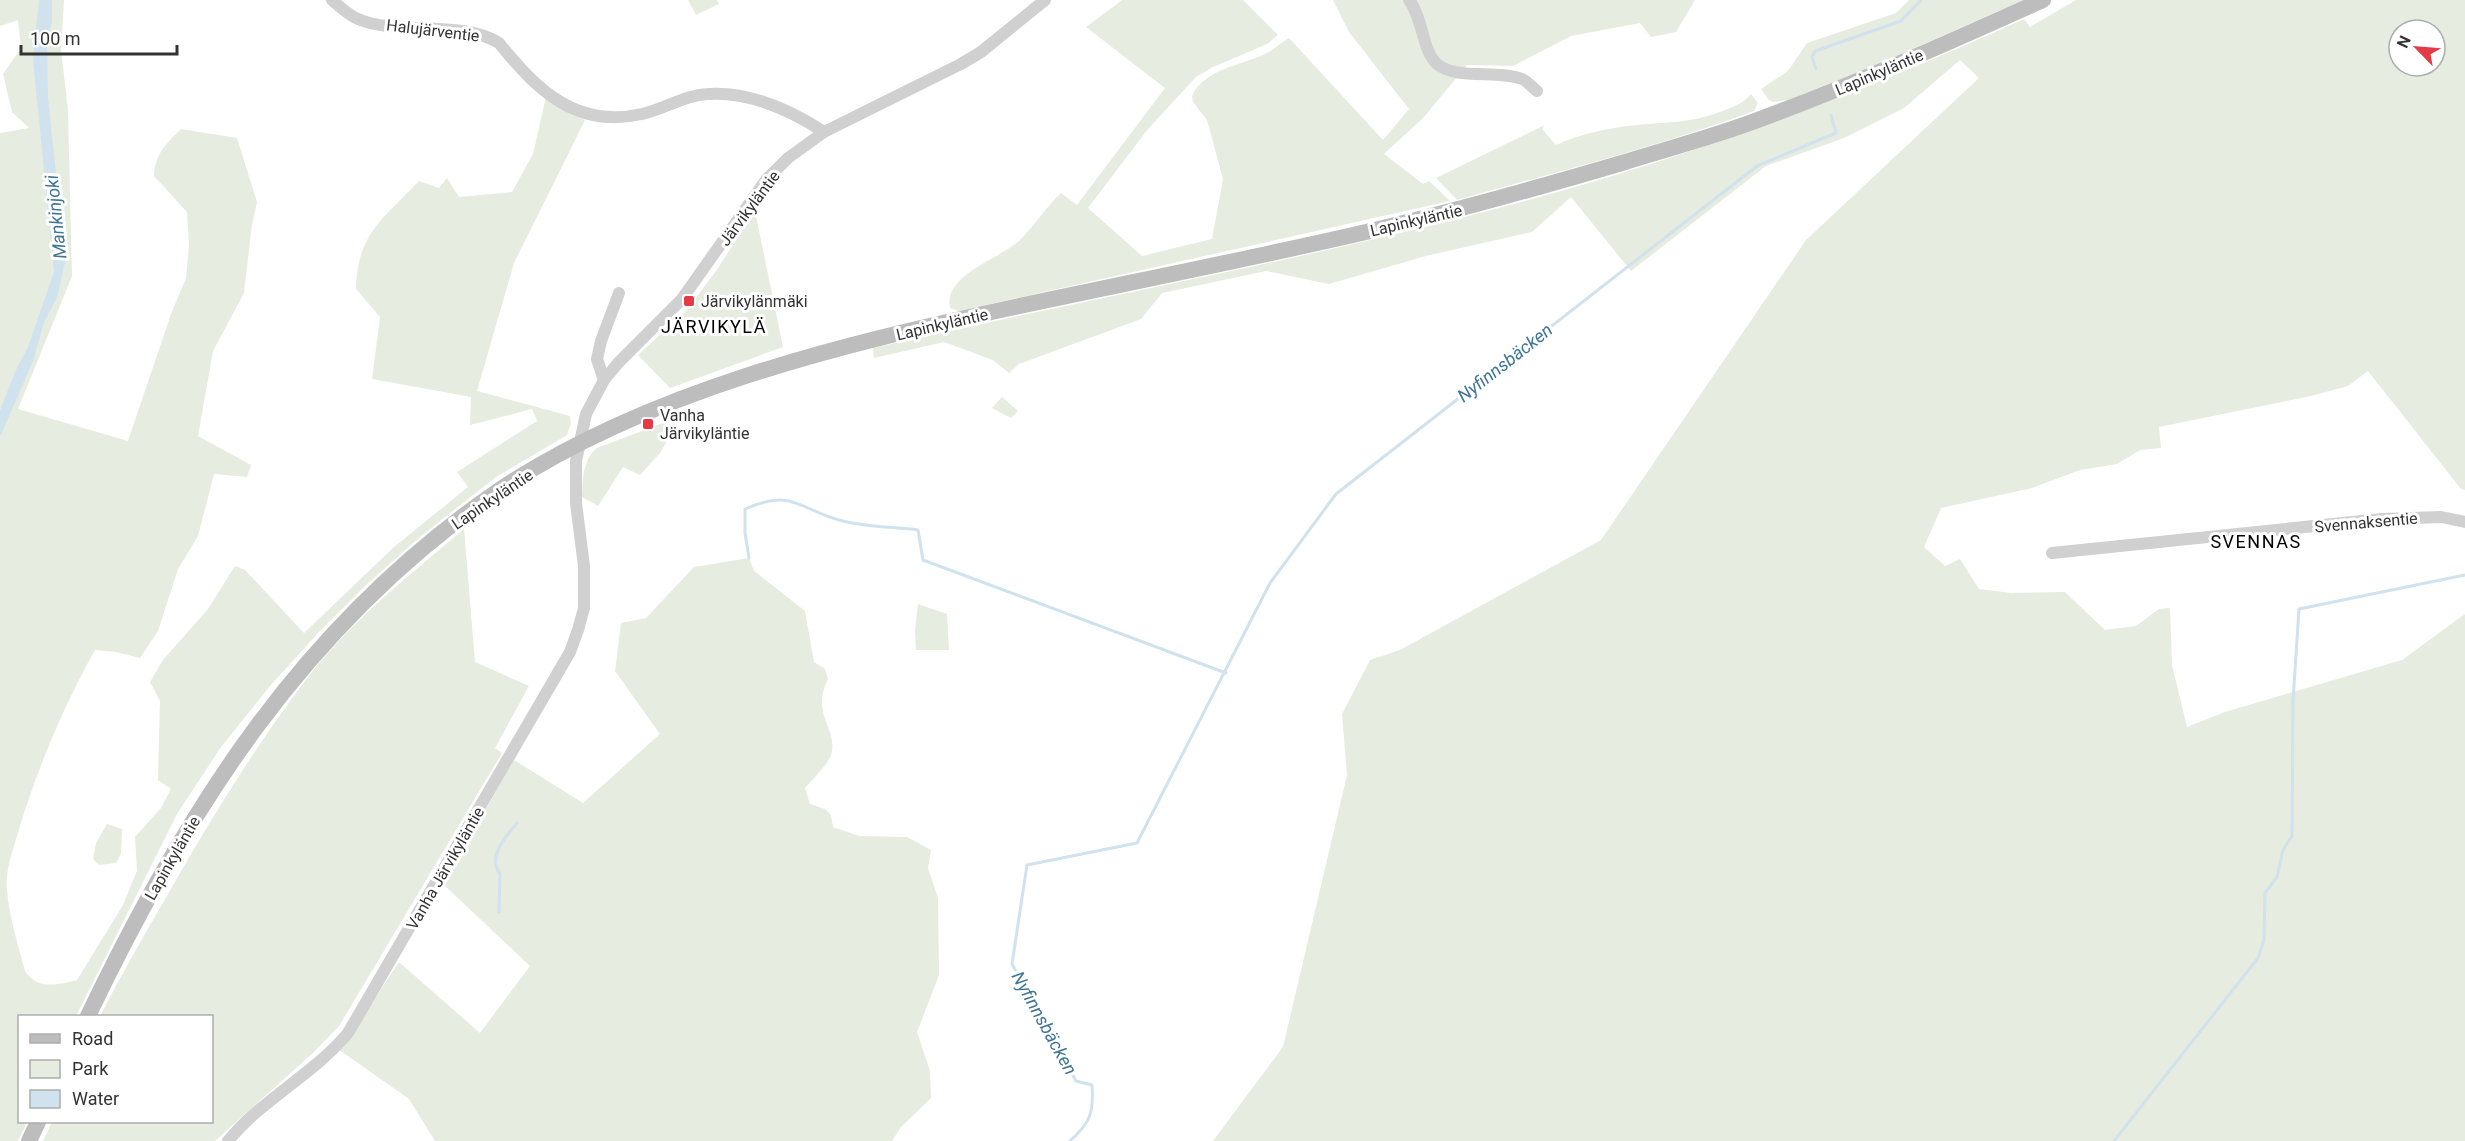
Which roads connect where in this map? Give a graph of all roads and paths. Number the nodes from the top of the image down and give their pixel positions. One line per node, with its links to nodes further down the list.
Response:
1 (332, 0): 5 (street, Halujärventie)
2 (1045, 0): 7 (street, Järvikyläntie)
3 (1408, 0): 6 (street)
4 (2043, 0): 10 (main road, Lapinkyläntie)
5 (346, 5): 7 (street, Halujärventie)
6 (1537, 91)
7 (824, 132): 9 (street, Järvikyläntie)
8 (619, 293): 9 (street)
9 (604, 380): 10 (street, Järvikyläntie)
10 (579, 444): 13 (main road, Lapinkyläntie); 16 (street, Vanha Järvikyläntie)
11 (2465, 522): 12 (street, Svennaksentie)
12 (2052, 553)
13 (89, 1015)
14 (38, 1123): 15 (main road)
15 (30, 1141)
16 (228, 1141)

